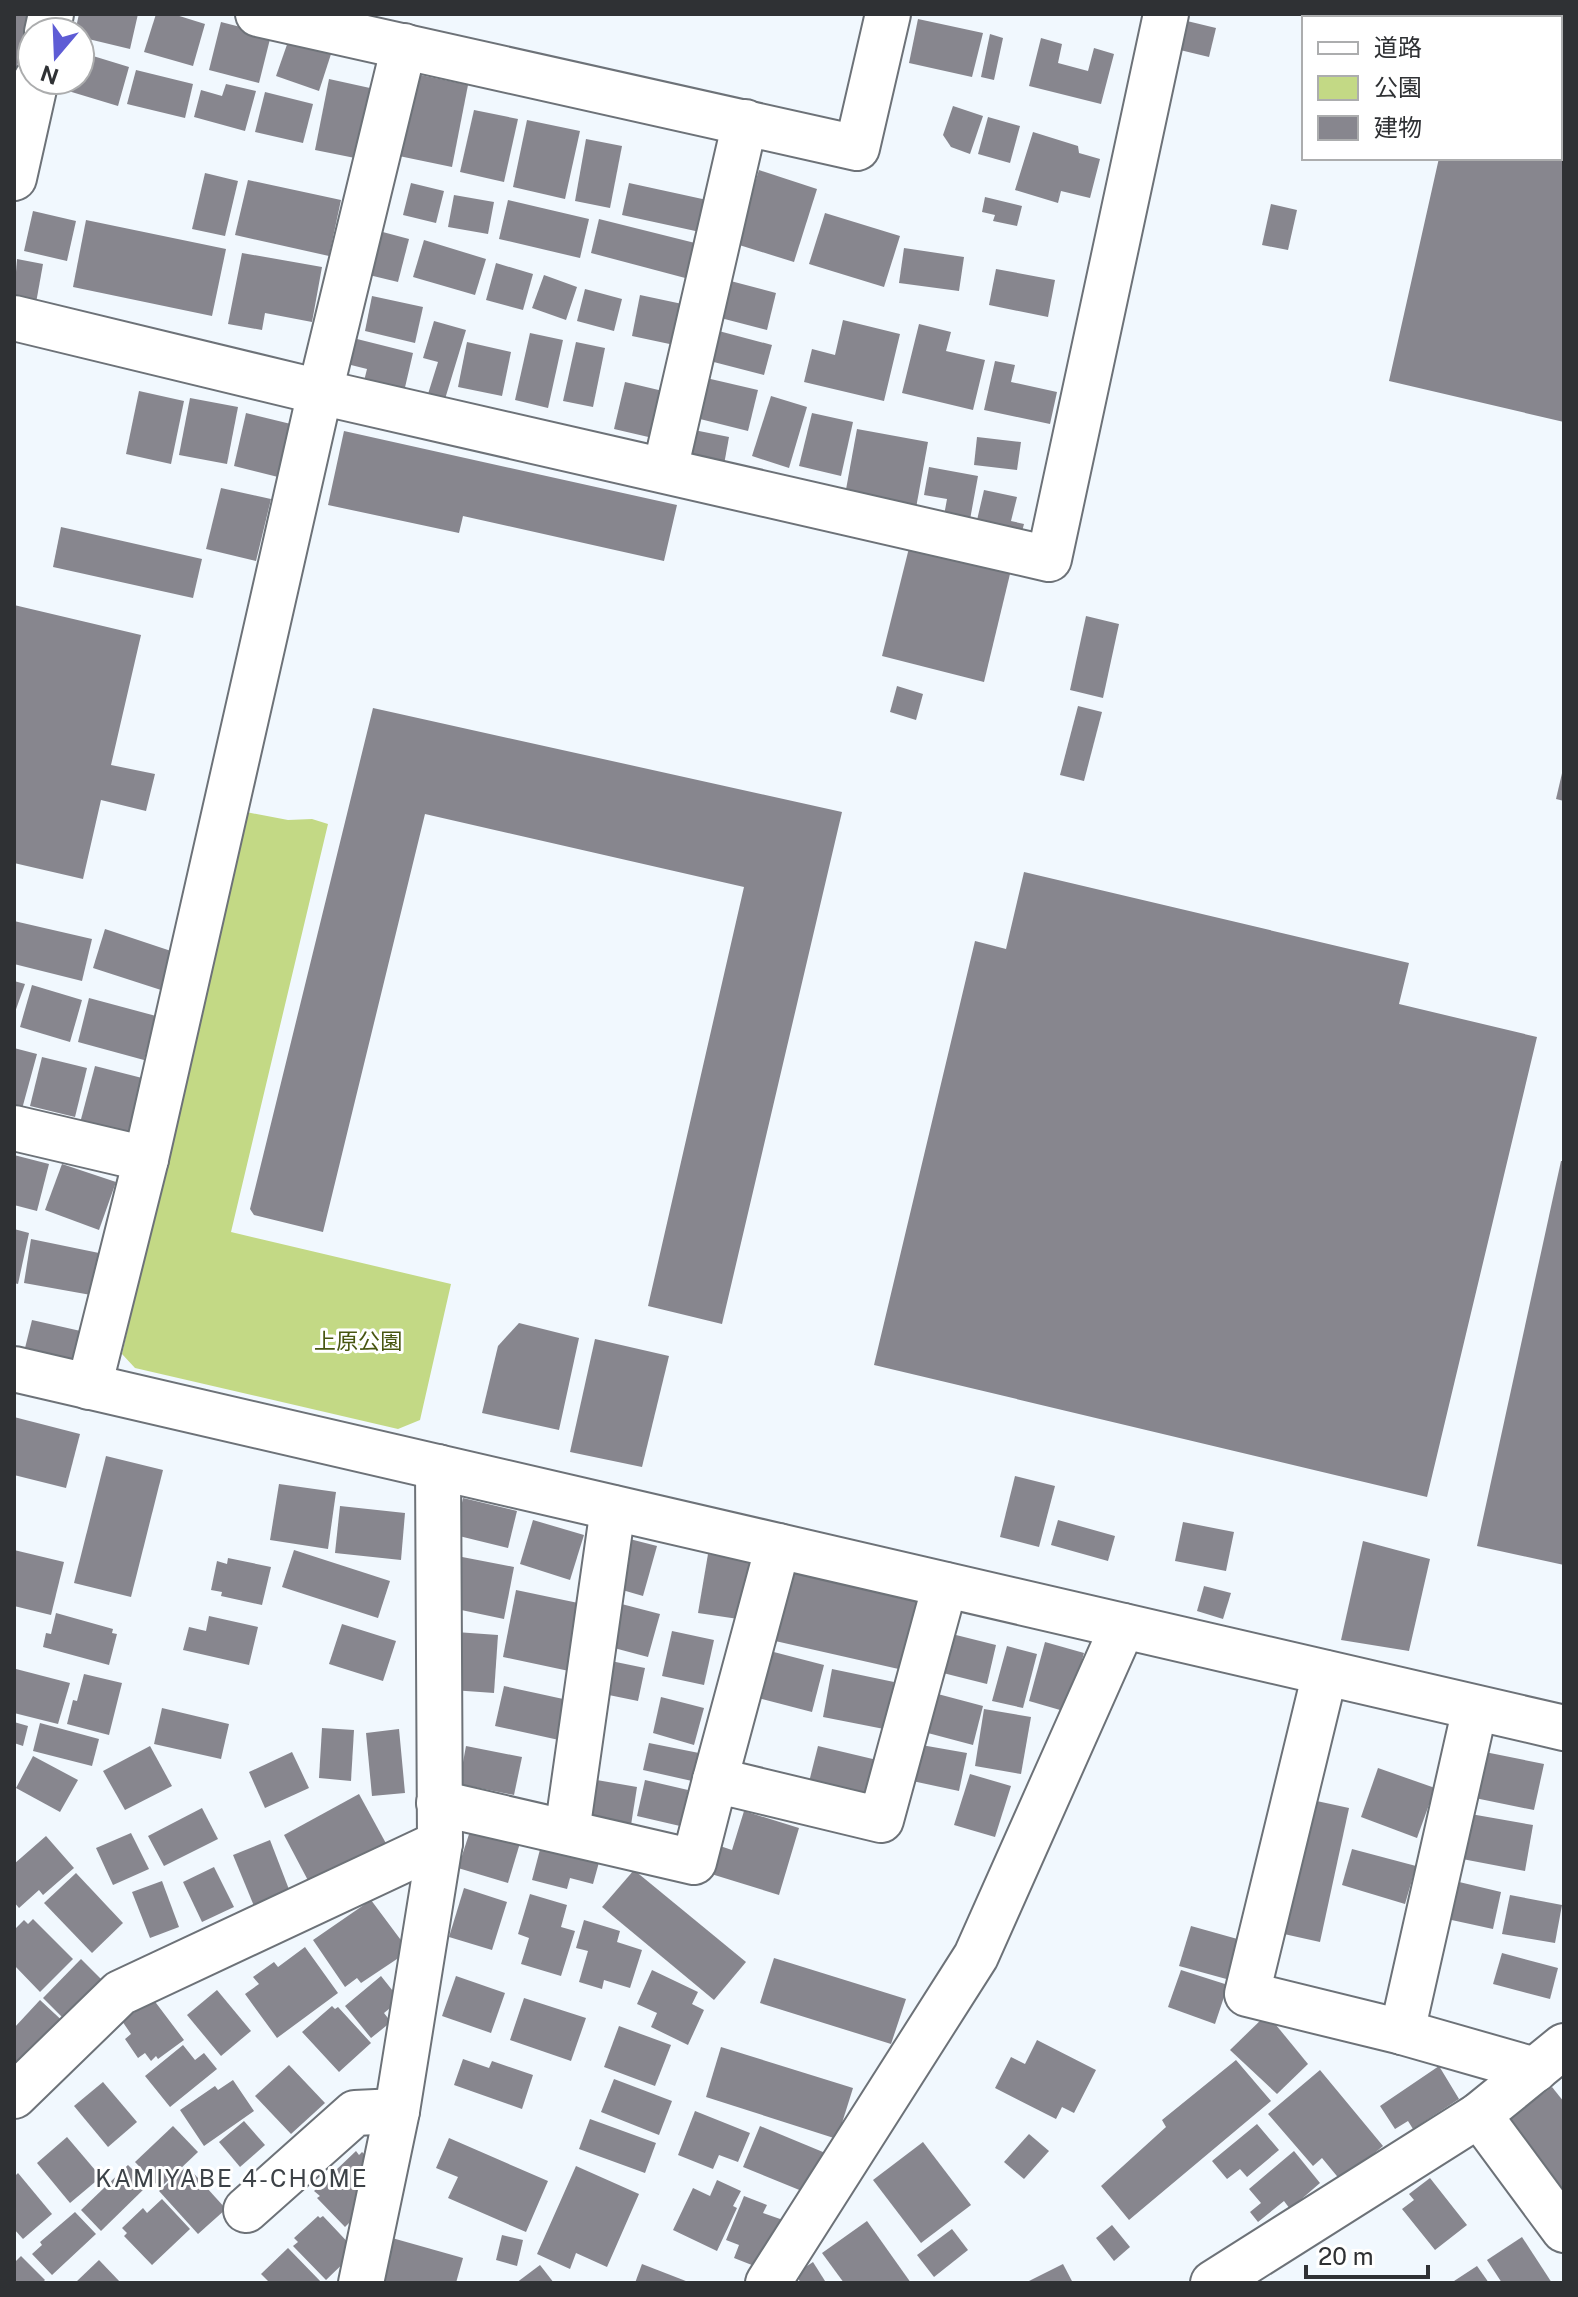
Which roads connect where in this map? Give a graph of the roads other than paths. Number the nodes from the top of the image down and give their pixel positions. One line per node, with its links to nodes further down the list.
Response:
1 (258, 14): 4 (street)
2 (888, 14): 6 (street)
3 (1166, 14): 10 (street)
4 (404, 46): 6 (street); 9 (street)
5 (32, 96): 7 (street)
6 (745, 122): 10 (street)
7 (14, 178)
8 (14, 318): 9 (street)
9 (320, 392): 10 (street); 12 (street)
10 (665, 470)
11 (14, 1128): 12 (street)
12 (146, 1159): 14 (street)
13 (14, 1369): 14 (street)
14 (89, 1387): 15 (street)
15 (438, 1467): 16 (street); 24 (street)
16 (613, 1508): 17 (street); 25 (street)
17 (778, 1546): 18 (street); 23 (street)
18 (945, 1585): 19 (street); 23 (street)
19 (1123, 1626): 20 (street); 34 (street)
20 (1325, 1673): 21 (street); 26 (street)
21 (1475, 1708): 22 (street); 26 (street)
22 (1564, 1728)
23 (715, 1780): 25 (street)
24 (440, 1823): 25 (street); 28 (street); 29 (street)
25 (567, 1832)
26 (1402, 2032): 27 (street)
27 (1550, 2058): 30 (street)
28 (14, 2096)
29 (397, 2111): 31 (street); 33 (street)
30 (1479, 2115): 32 (street); 35 (street)
31 (246, 2210)
32 (1564, 2230)
33 (361, 2283)
34 (768, 2283)
35 (1213, 2283)

